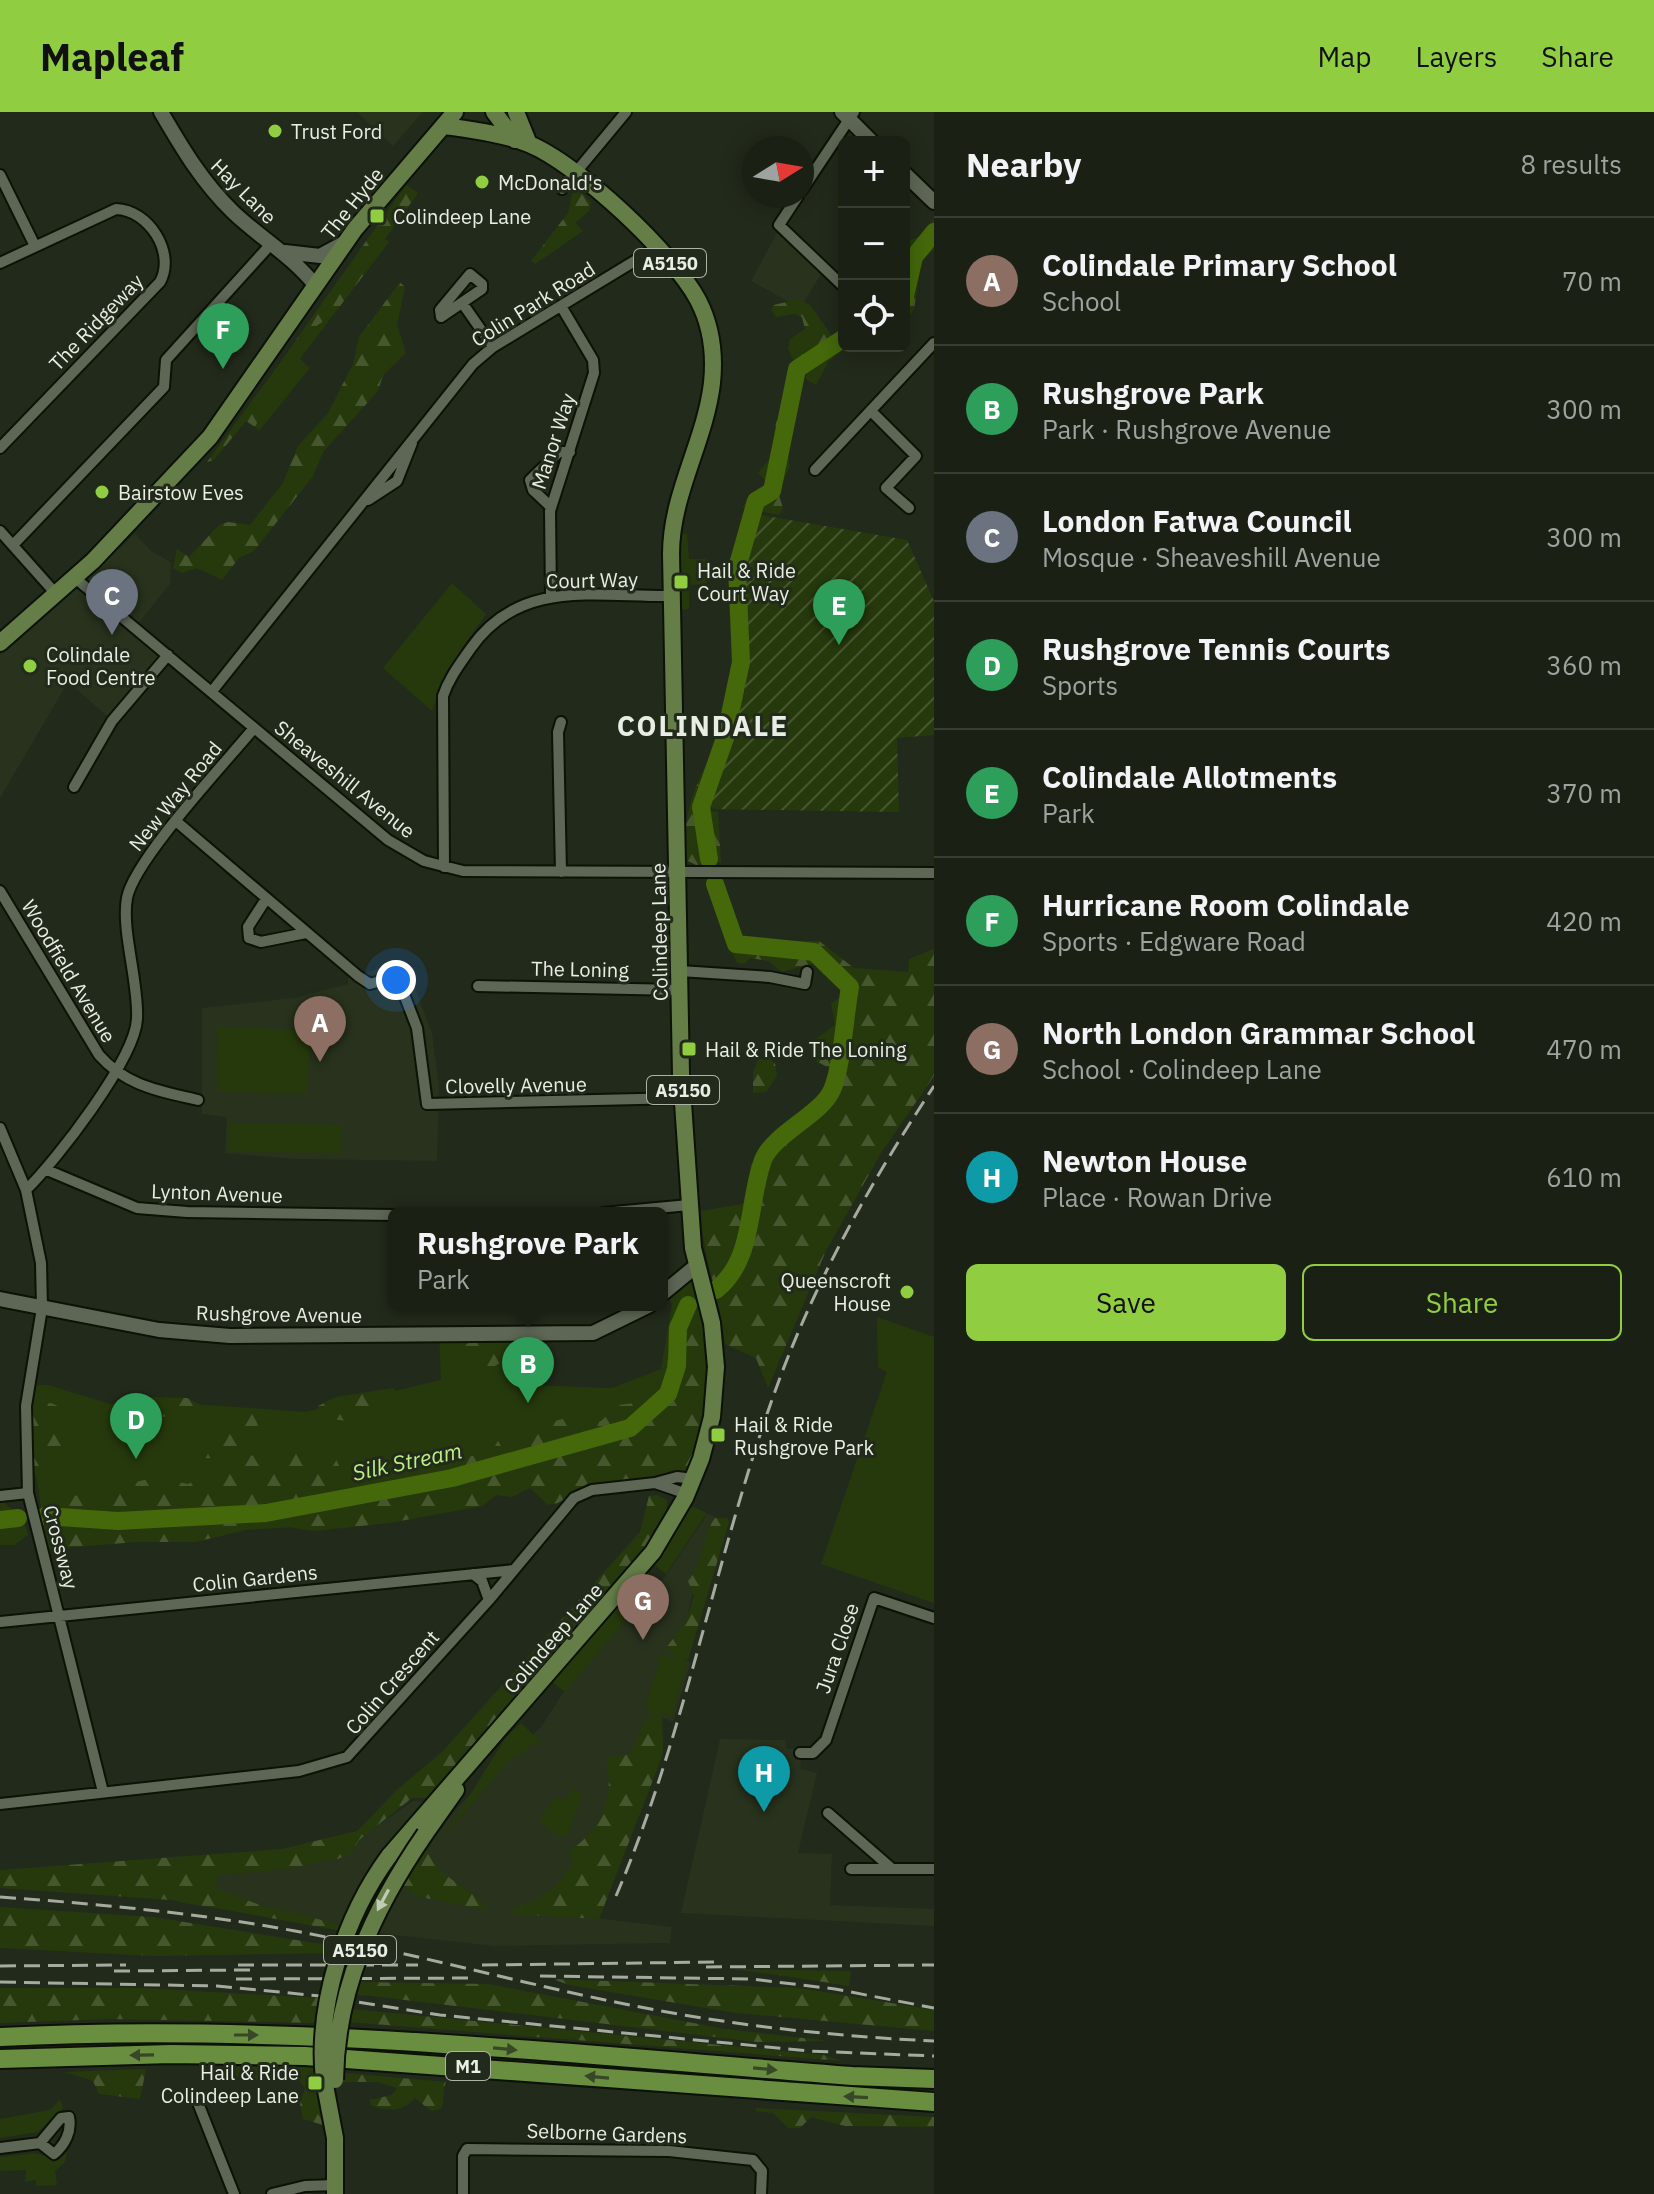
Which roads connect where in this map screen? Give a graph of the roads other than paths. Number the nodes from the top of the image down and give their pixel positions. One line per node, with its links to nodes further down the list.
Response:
1 (161, 112): 18 (street, Hay Lane)
2 (494, 112): 8 (main road, Colindeep Lane)
3 (516, 112): 8 (main road)
4 (626, 112): 10 (street)
5 (848, 115): 7 (street); 9 (street)
6 (450, 119): 8 (main road, Colindeep Lane / A5150); 16 (main road, The Hyde)
7 (867, 136)
8 (522, 142): 10 (main road, Colindeep Lane / A5150)
9 (814, 170)
10 (575, 173): 13 (street); 19 (main road, Colindeep Lane / A5150)
11 (0, 175): 17 (street)
12 (910, 179): 14 (street)
13 (562, 189)
14 (934, 202)
15 (790, 208): 21 (street)
16 (347, 240): 18 (street, Hay Lane); 22 (main road, The Hyde)
17 (35, 246): 20 (street, The Ridgeway); 28 (street, The Ridgeway)
18 (276, 247): 22 (street, Hay Lane); 34 (street)
19 (656, 248): 24 (street, Colin Park Road); 37 (main road, Colindeep Lane / A5150)
20 (0, 263)
21 (838, 281)
22 (315, 285): 35 (main road, The Hyde)
23 (463, 304): 23 (street); 26 (street)
24 (561, 306): 26 (street, Colin Park Road); 29 (street, Manor Way)
25 (934, 343): 27 (street)
26 (493, 347): 41 (street, Colin Park Road)
27 (871, 411): 30 (street); 32 (street)
28 (0, 448)
29 (570, 452): 31 (street, Manor Way); 31 (street)
30 (815, 470)
31 (551, 507): 38 (street, Manor Way)
32 (909, 508)
33 (0, 531): 34 (street)
34 (13, 545): 36 (street)
35 (75, 578): 36 (main road, The Hyde); 40 (street, Sheaveshill Avenue)
36 (57, 595): 39 (main road, The Hyde)
37 (671, 596): 38 (street, Court Way); 48 (main road, Colindeep Lane / A5150)
38 (551, 597): 46 (street, Court Way)
39 (0, 643)
40 (168, 655): 41 (street, Sheaveshill Avenue); 44 (street)
41 (213, 690): 43 (street, Sheaveshill Avenue)
42 (561, 722): 47 (street)
43 (254, 728): 45 (street, New Way Road); 46 (street, Sheaveshill Avenue)
44 (74, 787)
45 (177, 822): 51 (street); 57 (street, New Way Road)
46 (444, 867): 47 (street, Sheaveshill Avenue)
47 (561, 872): 48 (street, Sheaveshill Avenue)
48 (678, 872): 49 (street, Sheaveshill Avenue); 53 (main road, Colindeep Lane / A5150)
49 (934, 873)
50 (0, 891): 57 (street, Woodfield Avenue)
51 (266, 899): 52 (street); 52 (street)
52 (306, 933): 58 (street, Clovelly Avenue)
53 (680, 971): 54 (street); 56 (main road, Colindeep Lane / A5150)
54 (807, 972)
55 (478, 986): 56 (street, The Loning)
56 (680, 990): 58 (main road, Colindeep Lane / A5150)
57 (115, 1073): 59 (street, Woodfield Avenue); 61 (street, New Way Road)
58 (683, 1098): 63 (main road, Colindeep Lane / A5150)
59 (198, 1100)
60 (0, 1128): 62 (street, Crossway)
61 (47, 1170): 62 (street, New Way Road); 65 (street, Lynton Avenue)
62 (26, 1190): 69 (street, Crossway)
63 (689, 1205): 64 (street); 66 (main road, Colindeep Lane / A5150)
64 (668, 1207)
65 (388, 1215)
66 (696, 1266): 67 (street); 72 (main road, Colindeep Lane / A5150)
67 (668, 1289)
68 (0, 1299): 69 (street, Rushgrove Avenue)
69 (42, 1308): 70 (street, Rushgrove Avenue); 74 (street, Crossway)
70 (638, 1311)
71 (655, 1483): 72 (street, Colin Crescent); 72 (street, Colin Crescent); 75 (street, Colin Crescent)
72 (690, 1487): 81 (main road, Colindeep Lane / A5150)
73 (0, 1496): 74 (street)
74 (29, 1496): 78 (street, Crossway)
75 (514, 1570): 76 (street, Colin Gardens); 77 (street, Colin Crescent)
76 (473, 1574): 77 (street); 78 (street, Colin Gardens)
77 (489, 1600): 83 (street, Colin Crescent)
78 (61, 1616): 80 (street, Colin Gardens); 83 (street, Crossway)
79 (934, 1618): 82 (street, Jura Close)
80 (0, 1622)
81 (499, 1730): 92 (main road, Colindeep Lane / A5150, one-way to 92, bridge); 92 (main road, Colindeep Lane / A5150, bridge)
82 (800, 1753)
83 (103, 1792): 84 (street, Colin Crescent)
84 (0, 1804)
85 (828, 1813): 86 (street)
86 (890, 1867): 87 (street); 88 (street)
87 (851, 1869)
88 (934, 1869)
89 (0, 2037): 91 (highway, M1, one-way to 91)
90 (0, 2059): 93 (highway, M1, one-way to 90)
91 (934, 2079)
92 (330, 2080): 97 (main road, Colindeep Lane / A5150)
93 (934, 2102)
94 (198, 2103): 98 (street)
95 (40, 2143): 96 (street)
96 (0, 2148)
97 (336, 2189): 99 (street)
98 (234, 2194)
99 (272, 2194)
100 (463, 2194): 101 (street, Selborne Gardens)
101 (761, 2194)

